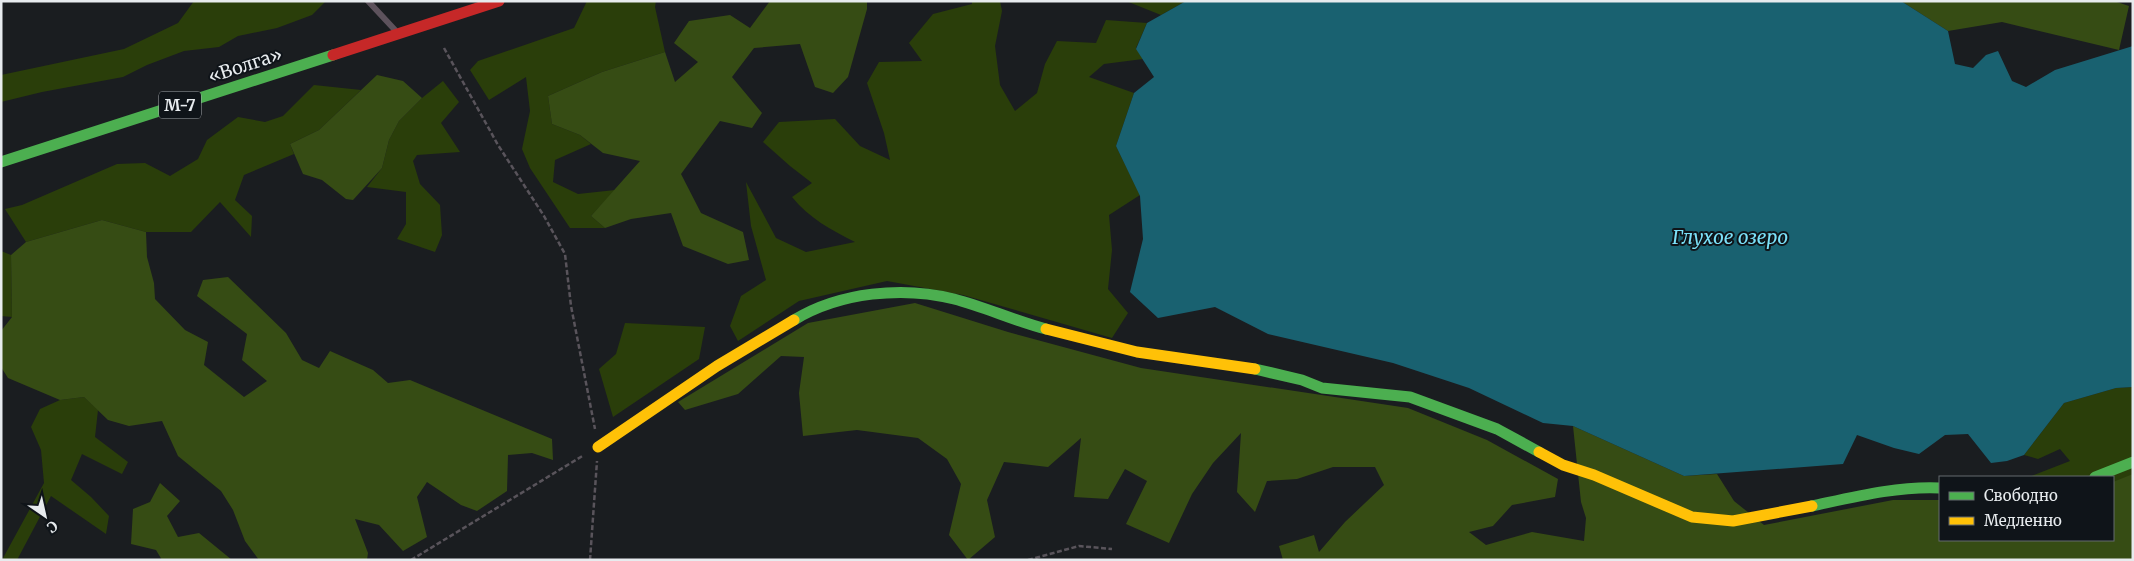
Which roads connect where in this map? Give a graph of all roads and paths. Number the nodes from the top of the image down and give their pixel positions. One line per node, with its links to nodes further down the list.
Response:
1 (368, 1): 3 (lane)
2 (499, 1): 3 (main road, «Волга» / М-7)
3 (399, 34): 5 (main road, «Волга» / М-7)
4 (444, 48): 6 (path)
5 (1, 162)
6 (598, 447): 9 (main road); 11 (path); 12 (path)
7 (2133, 462): 8 (main road)
8 (2098, 476)
9 (1939, 488)
10 (1112, 549): 13 (path)
11 (410, 560)
12 (590, 560)
13 (1028, 560)

